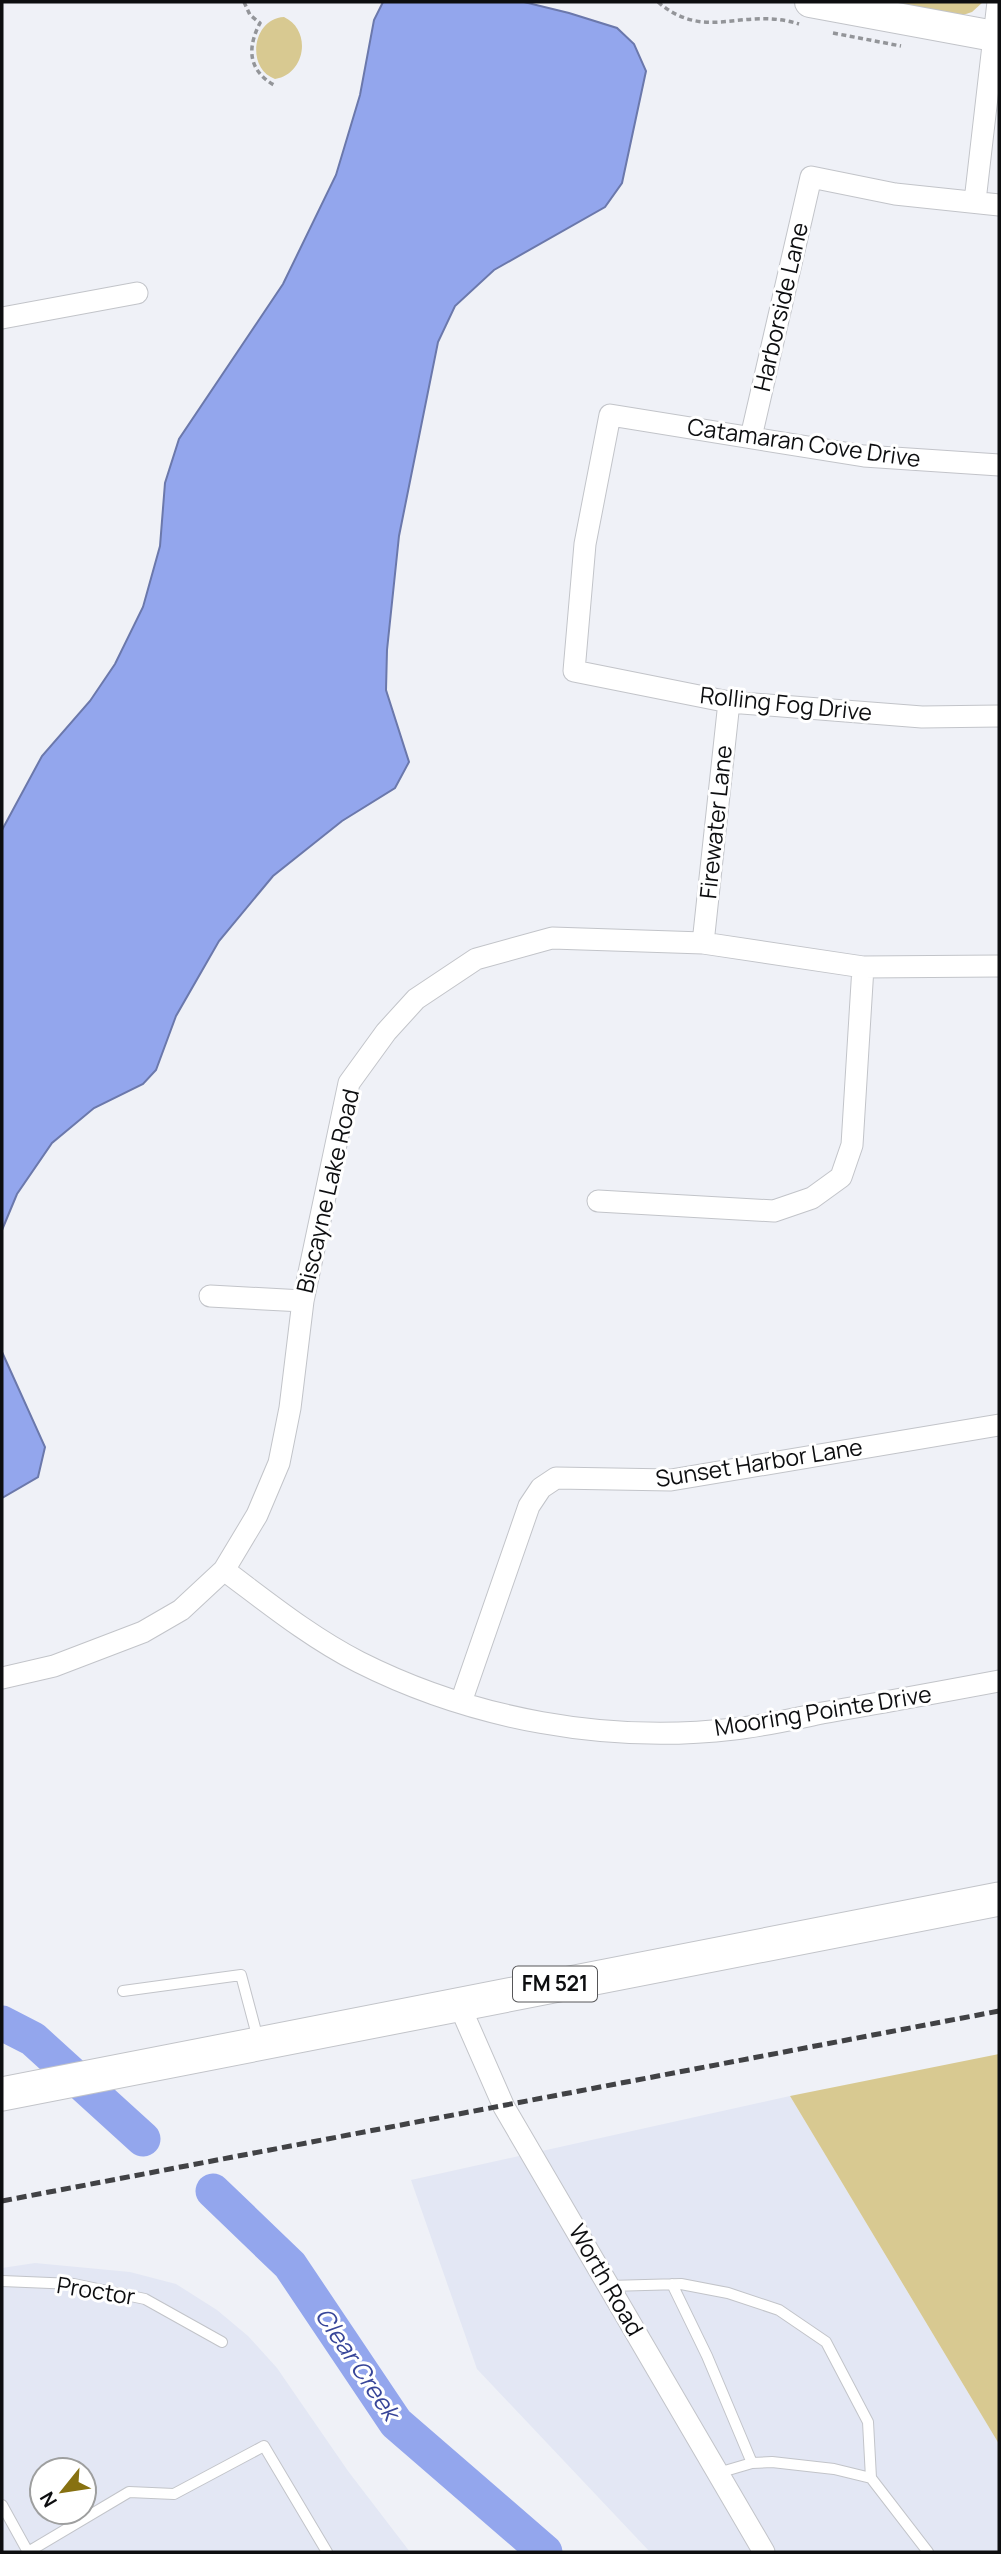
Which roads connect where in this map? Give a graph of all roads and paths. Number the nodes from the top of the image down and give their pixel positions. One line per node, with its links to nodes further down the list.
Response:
1 (244, 2): 5 (path)
2 (810, 2): 4 (street)
3 (998, 2): 4 (street)
4 (997, 37): 6 (street)
5 (274, 85)
6 (975, 201): 7 (street); 10 (street, Harborside Lane)
7 (999, 205)
8 (137, 293): 9 (street)
9 (2, 318)
10 (751, 437): 11 (street, Catamaran Cove Drive); 12 (street, Catamaran Cove Drive)
11 (999, 466)
12 (574, 671): 13 (street, Rolling Fog Drive)
13 (729, 702): 14 (street, Rolling Fog Drive); 15 (street, Firewater Lane)
14 (999, 716)
15 (702, 943): 17 (street, Biscayne Lake Road); 20 (street, Biscayne Lake Road)
16 (999, 965): 17 (street, Biscayne Lake Road)
17 (863, 967): 18 (street)
18 (597, 1201)
19 (210, 1296): 20 (street)
20 (303, 1301): 22 (street, Biscayne Lake Road)
21 (999, 1425): 25 (street, Sunset Harbor Lane)
22 (223, 1570): 23 (street, Biscayne Lake Road); 25 (street, Mooring Pointe Drive)
23 (2, 1678)
24 (999, 1681): 25 (street, Mooring Pointe Drive)
25 (461, 1702)
26 (999, 1899): 28 (main road, FM 521)
27 (123, 1991): 29 (lane)
28 (458, 2002): 29 (main road, FM 521); 33 (street, Worth Road)
29 (259, 2042): 30 (main road, FM 521)
30 (17, 2091)
31 (2, 2281): 34 (lane, Proctor)
32 (671, 2284): 33 (lane); 35 (lane); 37 (lane)
33 (609, 2286): 36 (street, Worth Road)
34 (222, 2342)
35 (752, 2463): 36 (lane); 37 (lane)
36 (718, 2473): 41 (street, Worth Road)
37 (872, 2477): 42 (lane)
38 (2, 2505): 39 (lane)
39 (28, 2552): 40 (lane)
40 (327, 2552)
41 (764, 2552)
42 (928, 2552)

